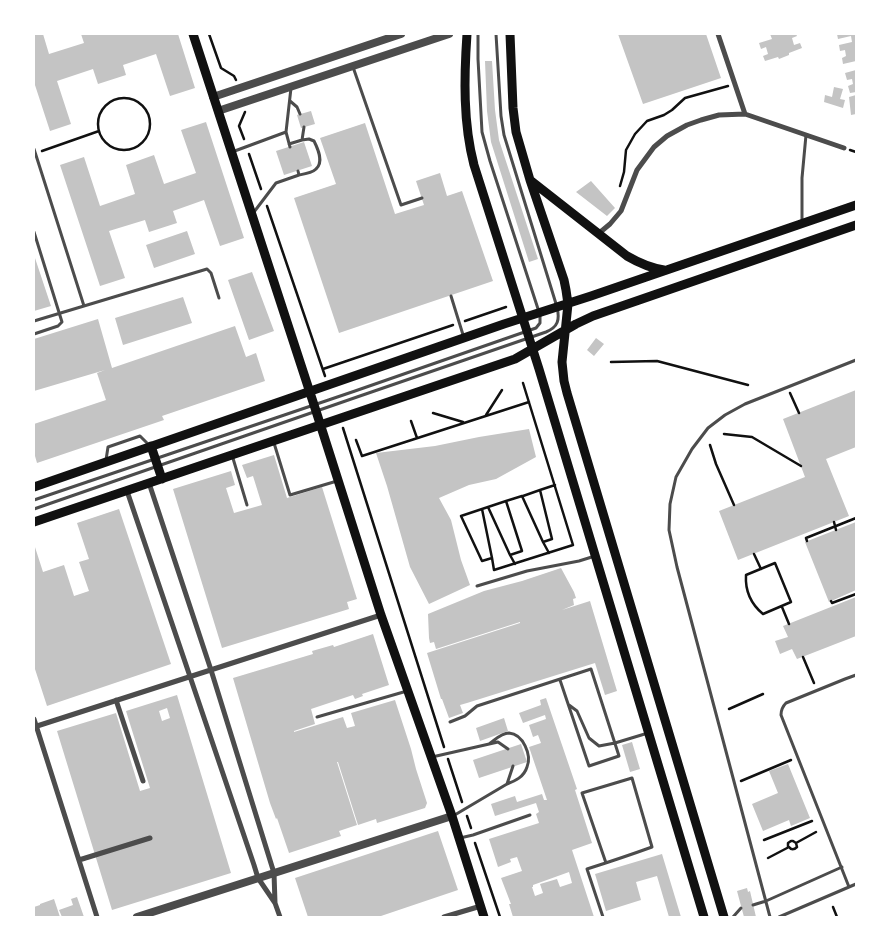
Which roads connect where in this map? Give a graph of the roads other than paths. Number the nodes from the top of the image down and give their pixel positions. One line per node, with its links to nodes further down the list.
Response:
1 (193, 34): 11 (main road)
2 (401, 34): 11 (street)
3 (449, 34): 9 (street)
4 (467, 34): 41 (main road)
5 (478, 34): 40 (lane)
6 (496, 34): 38 (lane)
7 (510, 34): 25 (main road)
8 (718, 34): 15 (street)
9 (353, 66): 10 (street); 26 (lane)
10 (291, 87): 12 (lane); 13 (street)
11 (213, 97): 13 (main road)
12 (289, 101): 14 (lane); 17 (lane)
13 (218, 111): 22 (main road)
14 (300, 114)
15 (745, 114): 18 (street); 32 (street)
16 (304, 127): 19 (lane)
17 (286, 132): 19 (lane); 22 (lane)
18 (806, 135): 20 (street); 29 (lane)
19 (302, 140): 24 (lane)
20 (844, 148)
21 (34, 151): 37 (lane)
22 (232, 152): 28 (main road)
23 (298, 171): 24 (lane)
24 (299, 175): 28 (lane)
25 (530, 180): 32 (main road); 36 (main road)
26 (422, 198)
27 (856, 205): 29 (main road)
28 (252, 214): 49 (main road)
29 (802, 224): 33 (main road)
30 (856, 225): 43 (main road)
31 (34, 232): 39 (lane)
32 (597, 234): 33 (main road)
33 (667, 270): 36 (main road)
34 (450, 296): 46 (lane)
35 (219, 298): 37 (lane)
36 (568, 304): 38 (main road); 43 (main road)
37 (84, 306): 39 (lane)
38 (557, 307): 40 (main road); 45 (lane)
39 (60, 313): 42 (lane); 44 (lane)
40 (539, 313): 41 (main road); 45 (lane)
41 (523, 318): 45 (main road); 46 (main road)
42 (34, 321)
43 (565, 331): 47 (main road); 111 (main road)
44 (34, 334)
45 (529, 334): 47 (main road); 50 (lane); 50 (lane)
46 (464, 338): 49 (main road)
47 (533, 350): 51 (main road); 66 (main road)
48 (856, 360): 99 (lane)
49 (309, 392): 50 (main road); 53 (main road)
50 (315, 408): 51 (main road); 56 (lane); 56 (lane)
51 (320, 425): 52 (main road); 58 (main road)
52 (274, 441): 54 (main road); 58 (lane)
53 (151, 446): 55 (main road); 55 (lane); 56 (main road)
54 (232, 455): 57 (main road); 63 (lane)
55 (105, 462): 60 (main road)
56 (156, 462): 57 (main road); 62 (lane); 64 (lane)
57 (162, 479): 59 (main road)
58 (338, 481): 68 (main road)
59 (149, 483): 61 (main road); 69 (street)
60 (34, 487)
61 (127, 490): 65 (main road); 70 (street)
62 (34, 500)
63 (247, 505)
64 (34, 509)
65 (34, 522)
66 (596, 556): 67 (lane); 80 (main road)
67 (477, 586)
68 (381, 615): 69 (street); 73 (main road)
69 (211, 670): 70 (street); 95 (street)
70 (190, 676): 74 (street); 96 (street)
71 (856, 676): 94 (lane)
72 (560, 680): 75 (lane); 78 (lane); 81 (lane)
73 (407, 691): 76 (lane); 84 (main road)
74 (116, 700): 79 (street); 86 (street)
75 (568, 704): 81 (lane); 81 (lane)
76 (316, 717)
77 (34, 719): 79 (street)
78 (450, 722)
79 (35, 727): 92 (street)
80 (649, 733): 81 (lane); 110 (main road)
81 (615, 743)
82 (489, 744): 83 (lane); 84 (lane); 87 (lane)
83 (508, 749)
84 (431, 758): 89 (main road)
85 (513, 766): 87 (lane)
86 (143, 781)
87 (507, 784): 89 (lane)
88 (530, 815): 91 (lane)
89 (452, 816): 91 (main road); 95 (street)
90 (150, 838): 92 (street)
91 (459, 838): 102 (main road)
92 (79, 860): 104 (street)
93 (606, 863): 93 (lane); 109 (lane)
94 (842, 867): 98 (lane); 99 (lane)
95 (274, 873): 96 (street); 100 (street)
96 (258, 878): 100 (street); 105 (street)
97 (856, 884): 98 (lane)
98 (849, 887): 114 (lane)
99 (766, 901): 101 (lane); 113 (lane)
100 (275, 904): 106 (street)
101 (753, 905)
102 (481, 906): 107 (street); 108 (main road)
103 (741, 908): 112 (lane)
104 (97, 917)
105 (137, 917)
106 (280, 917)
107 (444, 917)
108 (484, 917)
109 (603, 917)
110 (704, 917)
111 (724, 917)
112 (733, 917)
113 (770, 917)
114 (779, 917)

